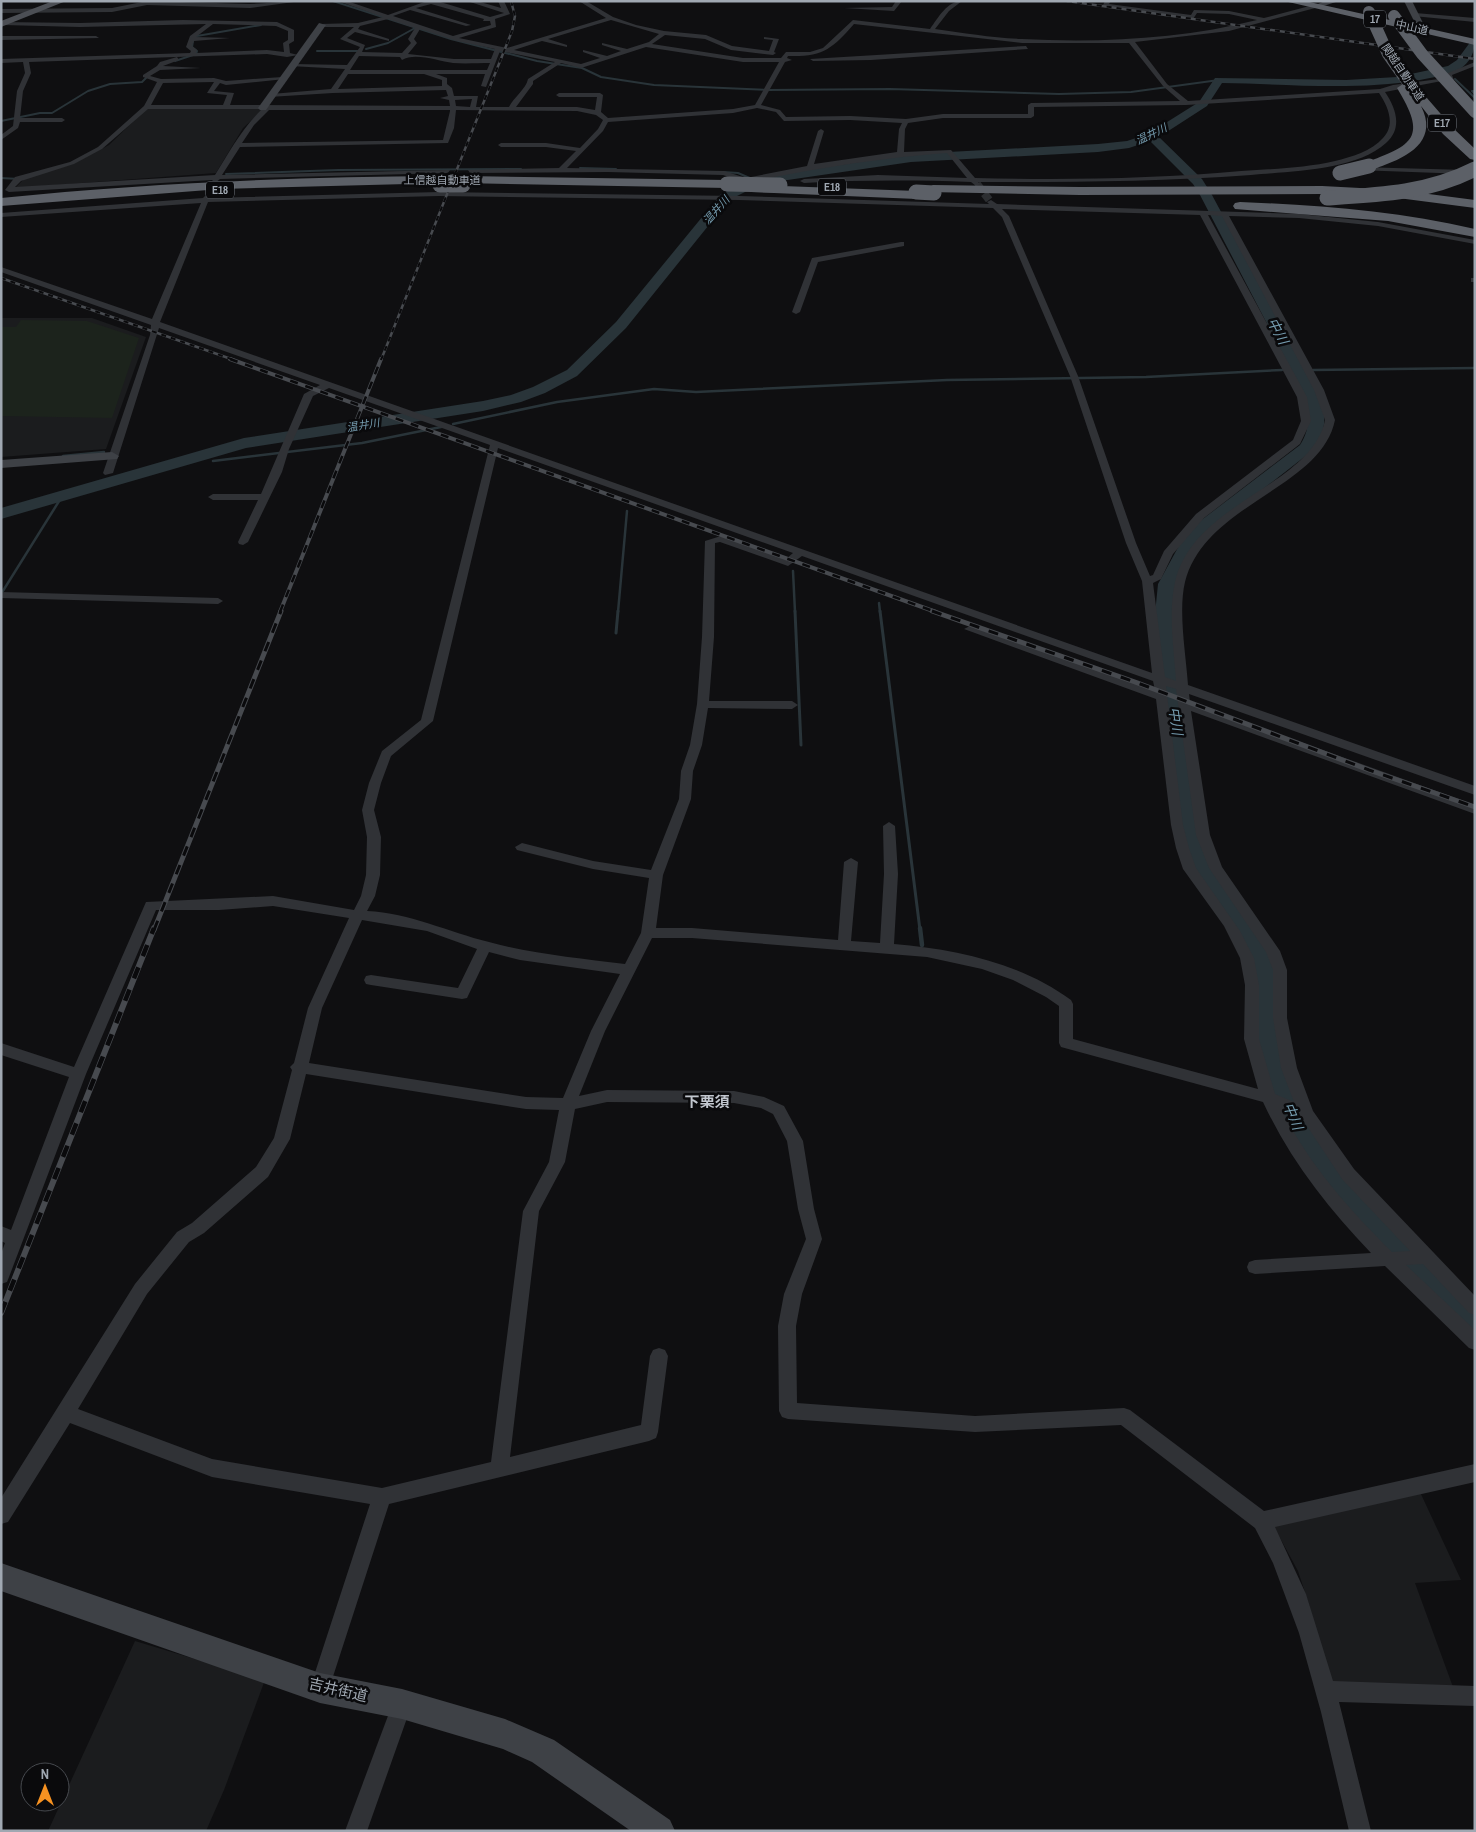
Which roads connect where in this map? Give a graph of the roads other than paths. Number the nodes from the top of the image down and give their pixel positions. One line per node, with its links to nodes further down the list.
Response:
1 (62, 1): 25 (main road)
2 (298, 1): 16 (street)
3 (341, 1): 32 (street)
4 (414, 1): 19 (street)
5 (470, 1): 28 (street)
6 (501, 1): 28 (street)
7 (582, 1): 34 (street)
8 (851, 1): 23 (street)
9 (899, 1): 23 (street)
10 (959, 1): 48 (street)
11 (1108, 1): 35 (street)
12 (1289, 1): 21 (highway, 中山道 / 17)
13 (1335, 1): 21 (street)
14 (1365, 1): 24 (highway, 関越自動車道 / E17)
15 (1408, 1): 29 (street)
16 (287, 2): 18 (street)
17 (432, 2): 19 (street); 33 (street)
18 (248, 4): 20 (street)
19 (424, 4): 22 (street)
20 (226, 5): 25 (street); 27 (street)
21 (1317, 6): 35 (street); 47 (highway, 中山道 / 17)
22 (409, 8): 32 (street); 42 (street)
23 (847, 8): 39 (street)
24 (1379, 9): 30 (highway); 99 (highway, 関越自動車道 / E17, bridge); 131 (highway, 関越自動車道 / E17)
25 (38, 10): 26 (street); 37 (main road)
26 (4, 11): 37 (street)
27 (222, 11)
28 (506, 11): 33 (street)
29 (1415, 15): 36 (street); 47 (street)
30 (1394, 16): 123 (highway, bridge)
31 (218, 17): 40 (street)
32 (386, 18): 38 (street); 43 (street)
33 (489, 18): 42 (street); 56 (street)
34 (611, 18): 50 (street); 57 (street)
35 (1264, 20): 59 (street)
36 (1474, 20)
37 (2, 21): 40 (street)
38 (373, 22): 44 (street); 45 (street)
39 (852, 22): 48 (street); 78 (street)
40 (212, 23): 55 (street); 76 (street)
41 (322, 25): 44 (street); 77 (street)
42 (468, 25): 49 (street)
43 (415, 27): 46 (street); 49 (street); 73 (street)
44 (356, 28): 58 (street); 72 (street)
45 (389, 28)
46 (404, 28)
47 (1422, 29): 61 (highway, 中山道 / 17)
48 (931, 31): 60 (street)
49 (439, 33): 56 (street)
50 (664, 33): 64 (street); 71 (street)
51 (1, 38): 62 (street)
52 (207, 38): 53 (street); 55 (street); 75 (street)
53 (227, 38)
54 (766, 38): 71 (street)
55 (191, 39): 75 (street)
56 (456, 39): 66 (street); 74 (street)
57 (542, 39): 65 (street); 68 (street)
58 (387, 40)
59 (1131, 41): 60 (street); 112 (street)
60 (1065, 42): 78 (street)
61 (1475, 42)
62 (92, 44)
63 (604, 44): 70 (street)
64 (646, 45): 70 (street); 78 (street)
65 (565, 46)
66 (498, 49): 68 (street); 86 (street)
67 (88, 51): 79 (street)
68 (508, 51): 83 (street)
69 (585, 51): 80 (street)
70 (627, 51): 80 (street)
71 (770, 53): 78 (street)
72 (359, 54): 73 (street); 89 (street)
73 (404, 54): 74 (street); 92 (street)
74 (451, 54): 86 (street)
75 (193, 55): 76 (street); 79 (street); 87 (street)
76 (287, 55): 77 (street)
77 (303, 55): 85 (street)
78 (785, 57): 114 (street)
79 (84, 58): 81 (street)
80 (608, 58): 83 (street)
81 (26, 60): 82 (street); 125 (street)
82 (1, 61)
83 (558, 63): 118 (street)
84 (1475, 64): 93 (street)
85 (293, 66): 89 (street); 94 (street)
86 (492, 67): 91 (street); 98 (street)
87 (159, 68): 88 (street); 96 (street)
88 (198, 68)
89 (347, 70): 92 (street); 103 (street)
90 (427, 72): 91 (street); 92 (street); 95 (street)
91 (453, 72): 95 (street)
92 (396, 73): 102 (street)
93 (1448, 76): 105 (street); 113 (street)
94 (282, 79): 97 (street); 110 (street)
95 (445, 79): 106 (street)
96 (161, 80): 97 (street); 100 (street)
97 (218, 81): 116 (street)
98 (484, 86)
99 (1407, 88): 136 (highway, 関越自動車道 / E17); 147 (highway, bridge)
100 (156, 90): 101 (street); 115 (street)
101 (166, 90)
102 (386, 90): 103 (street); 106 (street); 107 (street)
103 (333, 91): 108 (street)
104 (473, 91): 106 (street)
105 (1381, 91): 112 (street); 137 (street)
106 (450, 92): 111 (street); 121 (street); 122 (street)
107 (378, 94): 108 (street); 120 (street)
108 (303, 95): 110 (street); 119 (street)
109 (559, 95): 124 (street)
110 (271, 96): 117 (street)
111 (433, 98)
112 (1186, 103): 128 (street)
113 (1475, 103)
114 (756, 106): 127 (street); 128 (street)
115 (147, 107): 116 (street); 149 (street)
116 (226, 107): 117 (street)
117 (265, 108): 119 (street); 133 (street)
118 (512, 108): 122 (street); 124 (street)
119 (307, 109): 120 (street)
120 (374, 109): 121 (street)
121 (454, 109): 122 (street); 133 (street)
122 (472, 109)
123 (1475, 112)
124 (598, 113): 127 (street)
125 (18, 120): 126 (street); 130 (street)
126 (62, 120)
127 (606, 120): 134 (street)
128 (906, 121): 135 (street)
129 (821, 131): 138 (street)
130 (1, 138)
131 (1475, 141)
132 (500, 145): 134 (street)
133 (236, 146): 141 (street)
134 (582, 150): 139 (street)
135 (900, 154): 138 (street); 146 (street)
136 (1475, 156)
137 (1320, 165): 140 (street); 146 (street)
138 (810, 168): 144 (street)
139 (561, 170): 143 (street); 144 (street)
140 (1475, 170): 147 (highway, bridge)
141 (216, 179): 142 (street); 149 (street)
142 (443, 179): 143 (highway, 上信越自動車道 / E18, bridge); 149 (highway, 上信越自動車道 / E18); 153 (highway, 上信越自動車道 / E18)
143 (466, 179): 148 (highway, 上信越自動車道 / E18)
144 (744, 180): 148 (street)
145 (804, 181): 147 (street)
146 (975, 182): 147 (street)
147 (925, 191): 148 (highway, 上信越自動車道 / E18); 148 (highway, 上信越自動車道 / E18, bridge); 148 (street); 151 (street); 152 (highway); 157 (highway)
148 (717, 192): 150 (street)
149 (3, 196)
150 (206, 198): 156 (street); 164 (street)
151 (992, 203): 154 (street); 176 (street)
152 (1475, 204)
153 (1, 206)
154 (1204, 213): 155 (street); 161 (street)
155 (1222, 213): 158 (street); 162 (street)
156 (1, 215)
157 (1475, 233)
158 (1475, 242)
159 (901, 244): 163 (street)
160 (1, 269): 164 (street)
161 (1252, 298): 162 (street); 166 (street)
162 (1268, 298): 167 (street)
163 (796, 312)
164 (155, 323): 165 (street); 169 (street)
165 (330, 384): 168 (street); 173 (street)
166 (1307, 430): 167 (street); 176 (street)
167 (1326, 430): 181 (street)
168 (494, 443): 175 (street); 192 (street)
169 (112, 456): 170 (street); 171 (street)
170 (1, 464)
171 (108, 473)
172 (213, 497): 173 (street)
173 (264, 497): 174 (street)
174 (243, 542)
175 (801, 551): 180 (street); 183 (street)
176 (1147, 581): 180 (street)
177 (1, 595): 178 (street)
178 (218, 600)
179 (970, 629): 182 (street)
180 (1161, 680): 181 (street); 182 (street)
181 (1182, 688): 185 (street); 186 (street)
182 (1162, 697): 202 (street)
183 (703, 704): 184 (street); 191 (street)
184 (792, 705)
185 (1186, 705): 187 (street); 204 (street)
186 (1475, 791)
187 (1475, 810)
188 (889, 826): 196 (street)
189 (522, 847): 191 (street)
190 (851, 862): 195 (street)
191 (656, 875): 193 (street)
192 (358, 916): 194 (street); 200 (street); 201 (street)
193 (648, 933): 195 (street); 197 (street)
194 (485, 946): 197 (street); 198 (street)
195 (844, 947): 196 (street)
196 (887, 950): 202 (street)
197 (630, 970): 203 (street)
198 (371, 980)
199 (1, 1049): 201 (street)
200 (298, 1067): 203 (street); 214 (street)
201 (78, 1074): 206 (street)
202 (1269, 1098): 204 (street); 208 (street)
203 (568, 1104): 215 (street); 219 (street)
204 (1306, 1113): 207 (street)
205 (1, 1233): 206 (street)
206 (16, 1241): 210 (street)
207 (1424, 1256): 208 (street); 211 (street)
208 (1388, 1257): 209 (street); 212 (street)
209 (1255, 1268)
210 (1, 1277)
211 (1475, 1308)
212 (1475, 1342)
213 (658, 1356): 215 (street)
214 (66, 1413): 217 (street); 218 (street)
215 (499, 1469): 217 (street)
216 (1475, 1473): 219 (street)
217 (382, 1497): 221 (street)
218 (1, 1515)
219 (1262, 1521): 222 (street)
220 (2, 1580): 221 (street, 吉井街道)
221 (320, 1688): 224 (street, 吉井街道)
222 (1324, 1691): 223 (street); 227 (street)
223 (1475, 1696)
224 (402, 1704): 225 (street); 226 (street, 吉井街道)
225 (356, 1831)
226 (659, 1831)
227 (1360, 1831)

